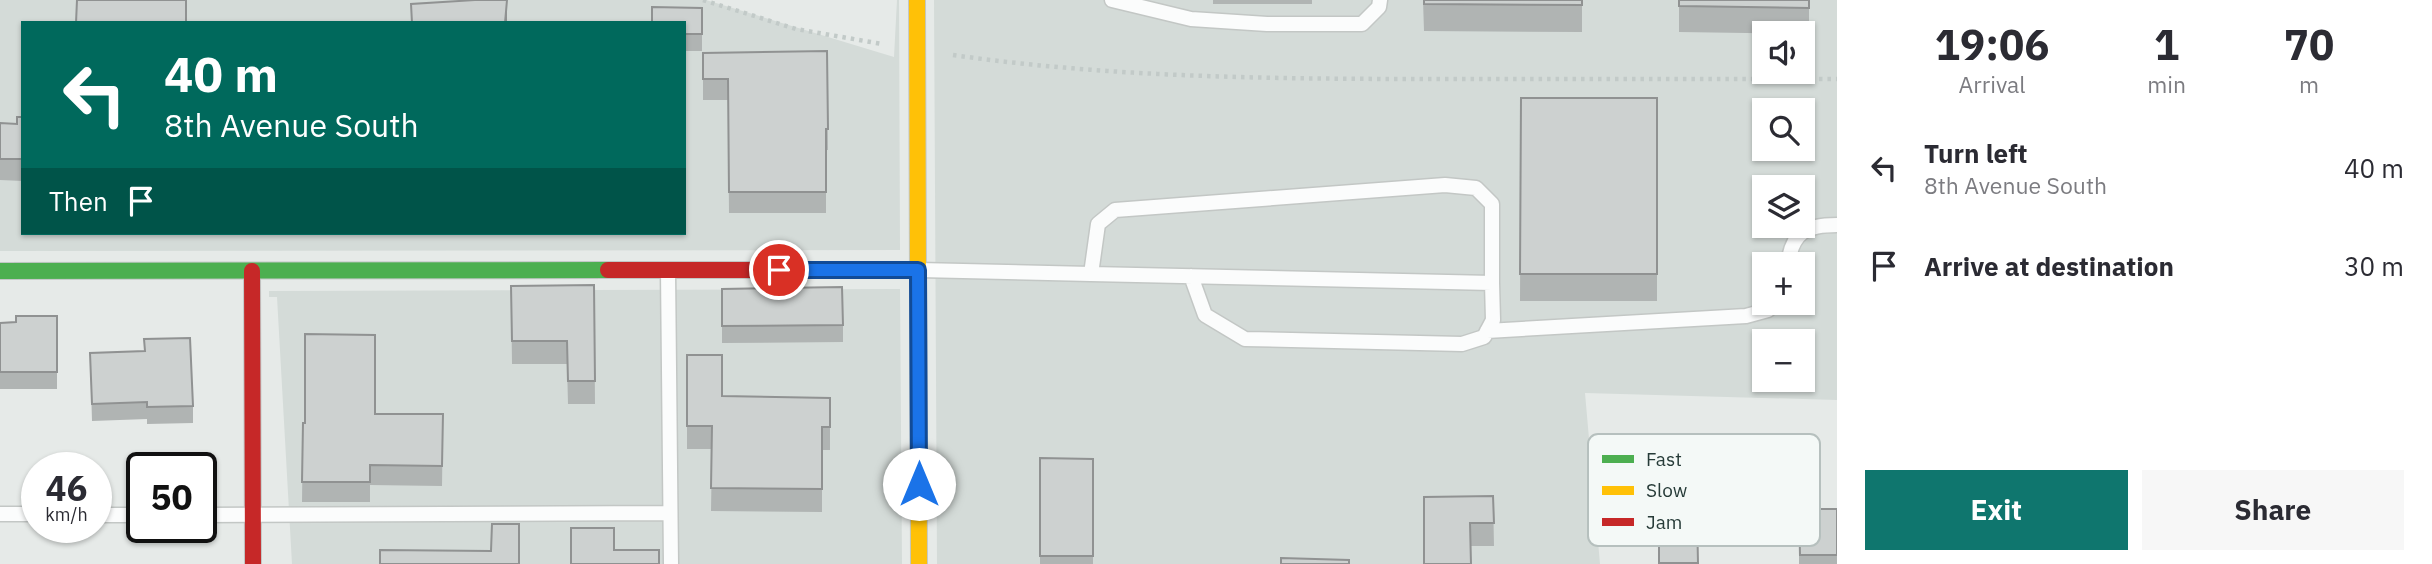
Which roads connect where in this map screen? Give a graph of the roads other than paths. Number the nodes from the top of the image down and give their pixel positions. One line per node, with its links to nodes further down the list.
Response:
1 (917, 0): 7 (street)
2 (1112, 0): 3 (lane)
3 (1380, 0)
4 (1837, 225): 5 (lane)
5 (1791, 252)
6 (668, 270): 7 (street); 9 (street); 15 (lane)
7 (918, 270): 10 (lane); 22 (street)
8 (0, 271): 9 (street)
9 (252, 271): 19 (street)
10 (1091, 274): 11 (lane); 12 (lane)
11 (1191, 276): 12 (lane); 14 (lane)
12 (1492, 283): 14 (lane)
13 (1752, 314): 14 (lane)
14 (1487, 331)
15 (670, 513): 19 (lane); 21 (lane)
16 (0, 514): 17 (lane)
17 (21, 514)
18 (217, 515): 19 (lane)
19 (253, 516): 20 (street)
20 (253, 564)
21 (671, 564)
22 (919, 564)

